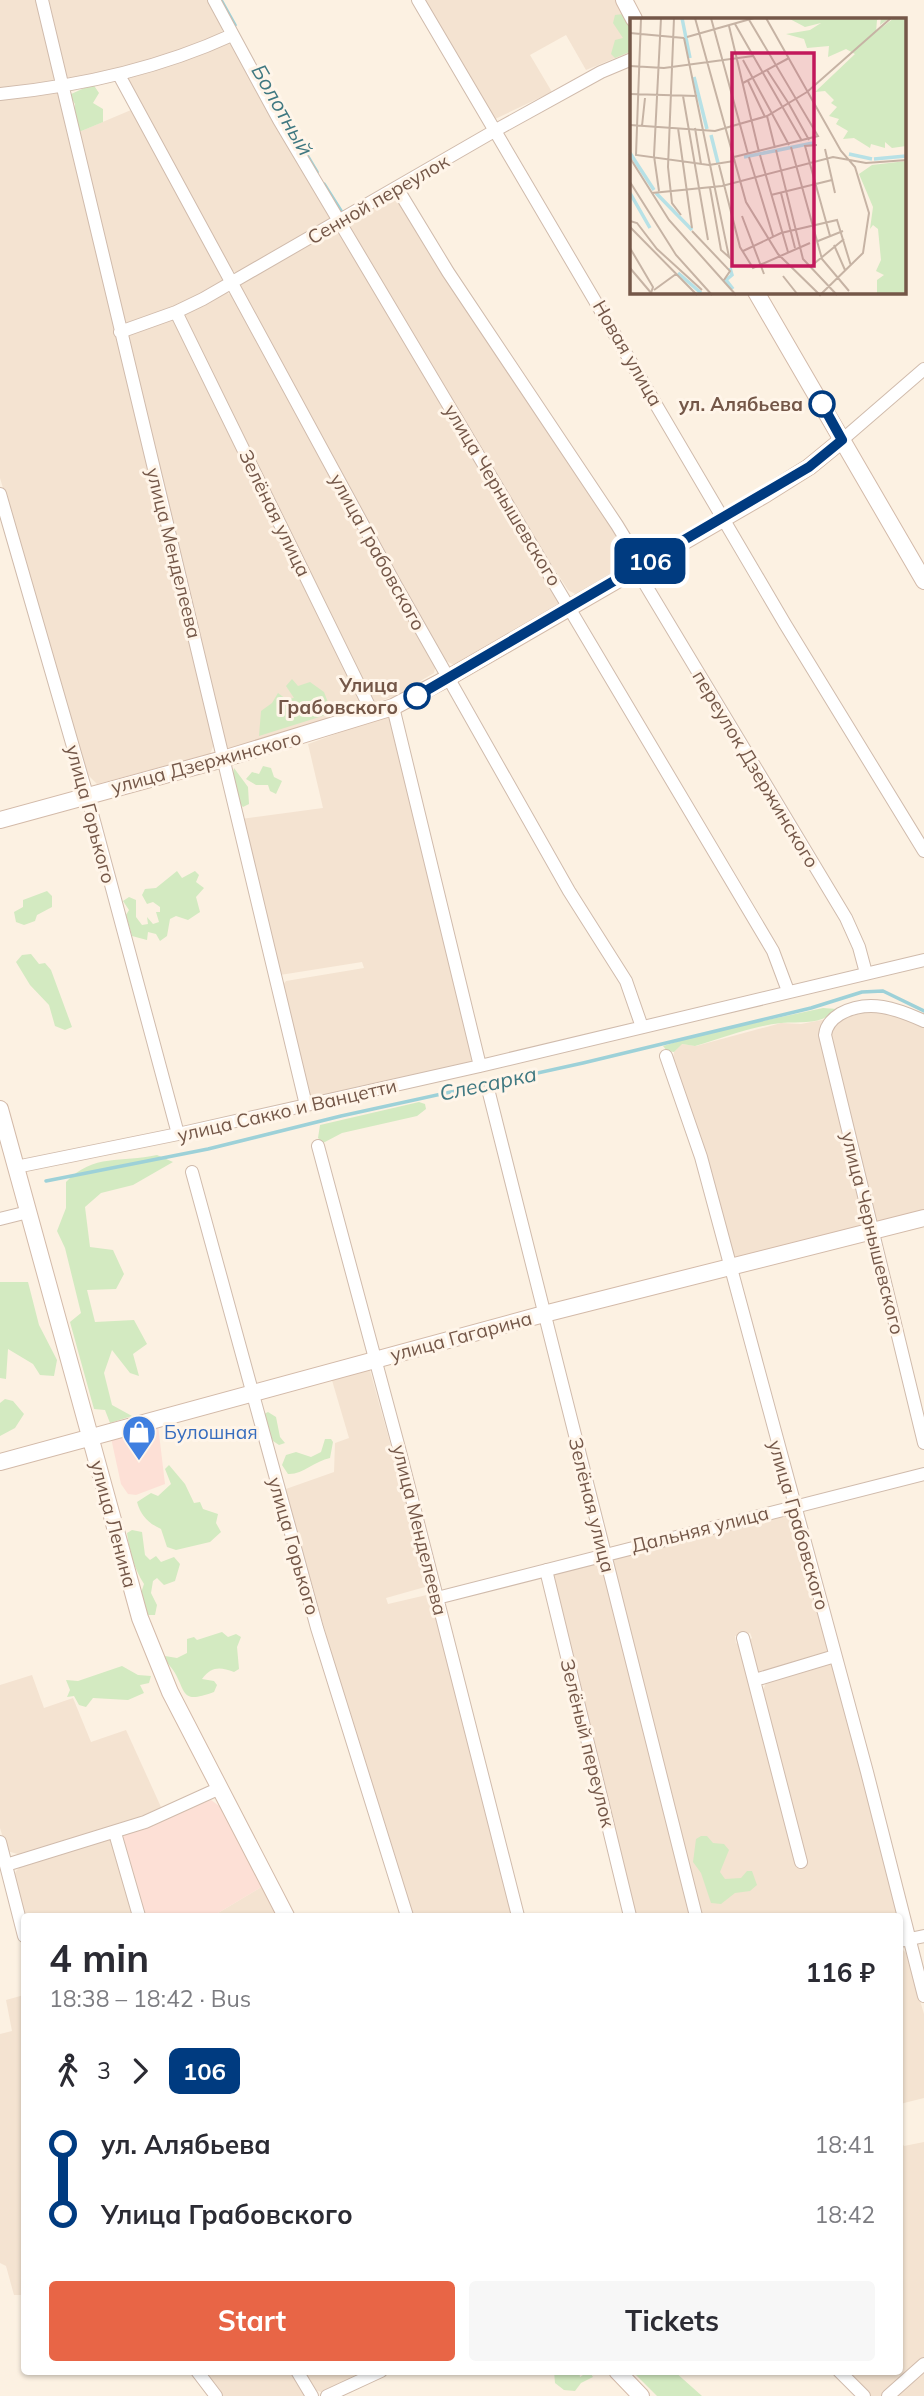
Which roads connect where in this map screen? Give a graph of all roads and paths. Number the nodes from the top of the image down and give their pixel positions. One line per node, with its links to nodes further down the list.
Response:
1 (42, 0): 9 (street, улица Менделеева)
2 (214, 0): 6 (street, улица Чернышевского)
3 (418, 0): 11 (street, Новая улица)
4 (624, 0): 5 (main road)
5 (633, 18)
6 (232, 35): 8 (street); 13 (street, улица Чернышевского)
7 (630, 60): 11 (street, Сенной переулок)
8 (118, 75): 9 (street); 14 (street, улица Грабовского)
9 (62, 88): 10 (street); 17 (street, улица Менделеева)
10 (0, 94)
11 (496, 130): 12 (street, Сенной переулок); 21 (street, Новая улица)
12 (397, 188): 13 (street, Сенной переулок); 22 (street, переулок Дзержинского)
13 (339, 222): 14 (street, Сенной переулок); 24 (street, улица Чернышевского)
14 (230, 284): 16 (street, Сенной переулок); 25 (street, улица Грабовского)
15 (757, 294): 19 (main road)
16 (176, 312): 17 (street, Сенной переулок); 27 (street, Зелёная улица)
17 (120, 332): 28 (street, улица Менделеева)
18 (924, 369): 19 (street)
19 (842, 440): 21 (main road, улица Дзержинского); 23 (main road)
20 (0, 494): 29 (street, улица Горького)
21 (723, 519): 22 (main road, улица Дзержинского); 31 (street, Новая улица)
22 (639, 568): 24 (main road, улица Дзержинского); 33 (street, переулок Дзержинского)
23 (924, 581)
24 (570, 607): 25 (main road, улица Дзержинского); 34 (street, улица Чернышевского)
25 (448, 678): 26 (main road, улица Дзержинского); 36 (street, улица Грабовского)
26 (393, 707): 27 (main road, улица Дзержинского); 38 (street)
27 (373, 715): 28 (main road, улица Дзержинского)
28 (223, 759): 29 (main road, улица Дзержинского); 40 (street, улица Менделеева)
29 (88, 795): 30 (main road, улица Дзержинского); 42 (street, улица Горького)
30 (0, 820)
31 (924, 851)
32 (924, 960): 33 (street, улица Сакко и Ванцетти)
33 (866, 973): 34 (street, улица Сакко и Ванцетти)
34 (788, 991): 36 (street, улица Сакко и Ванцетти)
35 (924, 1021): 49 (street, улица Чернышевского)
36 (642, 1027): 38 (street, улица Сакко и Ванцетти)
37 (666, 1056): 50 (street, улица Грабовского)
38 (480, 1066): 40 (street, улица Сакко и Ванцетти)
39 (489, 1093): 51 (street, Зелёная улица)
40 (306, 1105): 42 (street, улица Сакко и Ванцетти)
41 (0, 1109): 44 (main road, улица Ленина)
42 (178, 1134): 44 (street, улица Сакко и Ванцетти)
43 (318, 1146): 52 (street, улица Менделеева)
44 (16, 1167): 46 (main road, улица Ленина)
45 (192, 1172): 53 (street, улица Горького)
46 (28, 1212): 48 (street); 54 (main road, улица Ленина)
47 (924, 1218): 49 (main road, улица Гагарина)
48 (0, 1219)
49 (873, 1231): 50 (main road, улица Гагарина); 55 (street, улица Чернышевского)
50 (728, 1266): 51 (main road, улица Гагарина); 58 (street, улица Грабовского)
51 (544, 1314): 52 (main road, улица Гагарина); 59 (street, Зелёная улица)
52 (375, 1359): 53 (main road, улица Гагарина); 61 (street, улица Менделеева)
53 (252, 1393): 54 (main road, улица Гагарина); 72 (street, улица Горького)
54 (90, 1438): 56 (main road, улица Гагарина); 65 (main road, улица Ленина)
55 (924, 1443)
56 (0, 1462)
57 (924, 1474): 58 (street, Дальняя улица)
58 (793, 1505): 59 (street, Дальняя улица); 63 (street, улица Грабовского)
59 (604, 1553): 60 (street, Дальняя улица); 75 (street, Зелёная улица)
60 (545, 1570): 61 (street, Дальняя улица); 74 (street, Зелёный переулок)
61 (437, 1598): 73 (street, улица Менделеева)
62 (743, 1638): 64 (street)
63 (835, 1656): 64 (street); 76 (street, улица Грабовского)
64 (755, 1680): 68 (street)
65 (220, 1788): 66 (street); 71 (main road, улица Ленина)
66 (115, 1833): 69 (street); 70 (street)
67 (0, 1842): 69 (street)
68 (801, 1862)
69 (6, 1865): 77 (street)
70 (138, 1913)
71 (284, 1913)
72 (406, 1913)
73 (517, 1913)
74 (629, 1913)
75 (695, 1913)
76 (897, 1913)
77 (21, 1924)
78 (924, 1936): 79 (street)
79 (904, 1940): 80 (street, улица Грабовского)
80 (924, 1996)
81 (924, 2364): 92 (street)
82 (200, 2375): 87 (street)
83 (299, 2375): 88 (street)
84 (372, 2375): 89 (street)
85 (621, 2375): 90 (main road)
86 (843, 2375): 91 (street)
87 (216, 2396)
88 (312, 2396)
89 (327, 2396)
90 (641, 2396)
91 (864, 2396)
92 (888, 2396)

